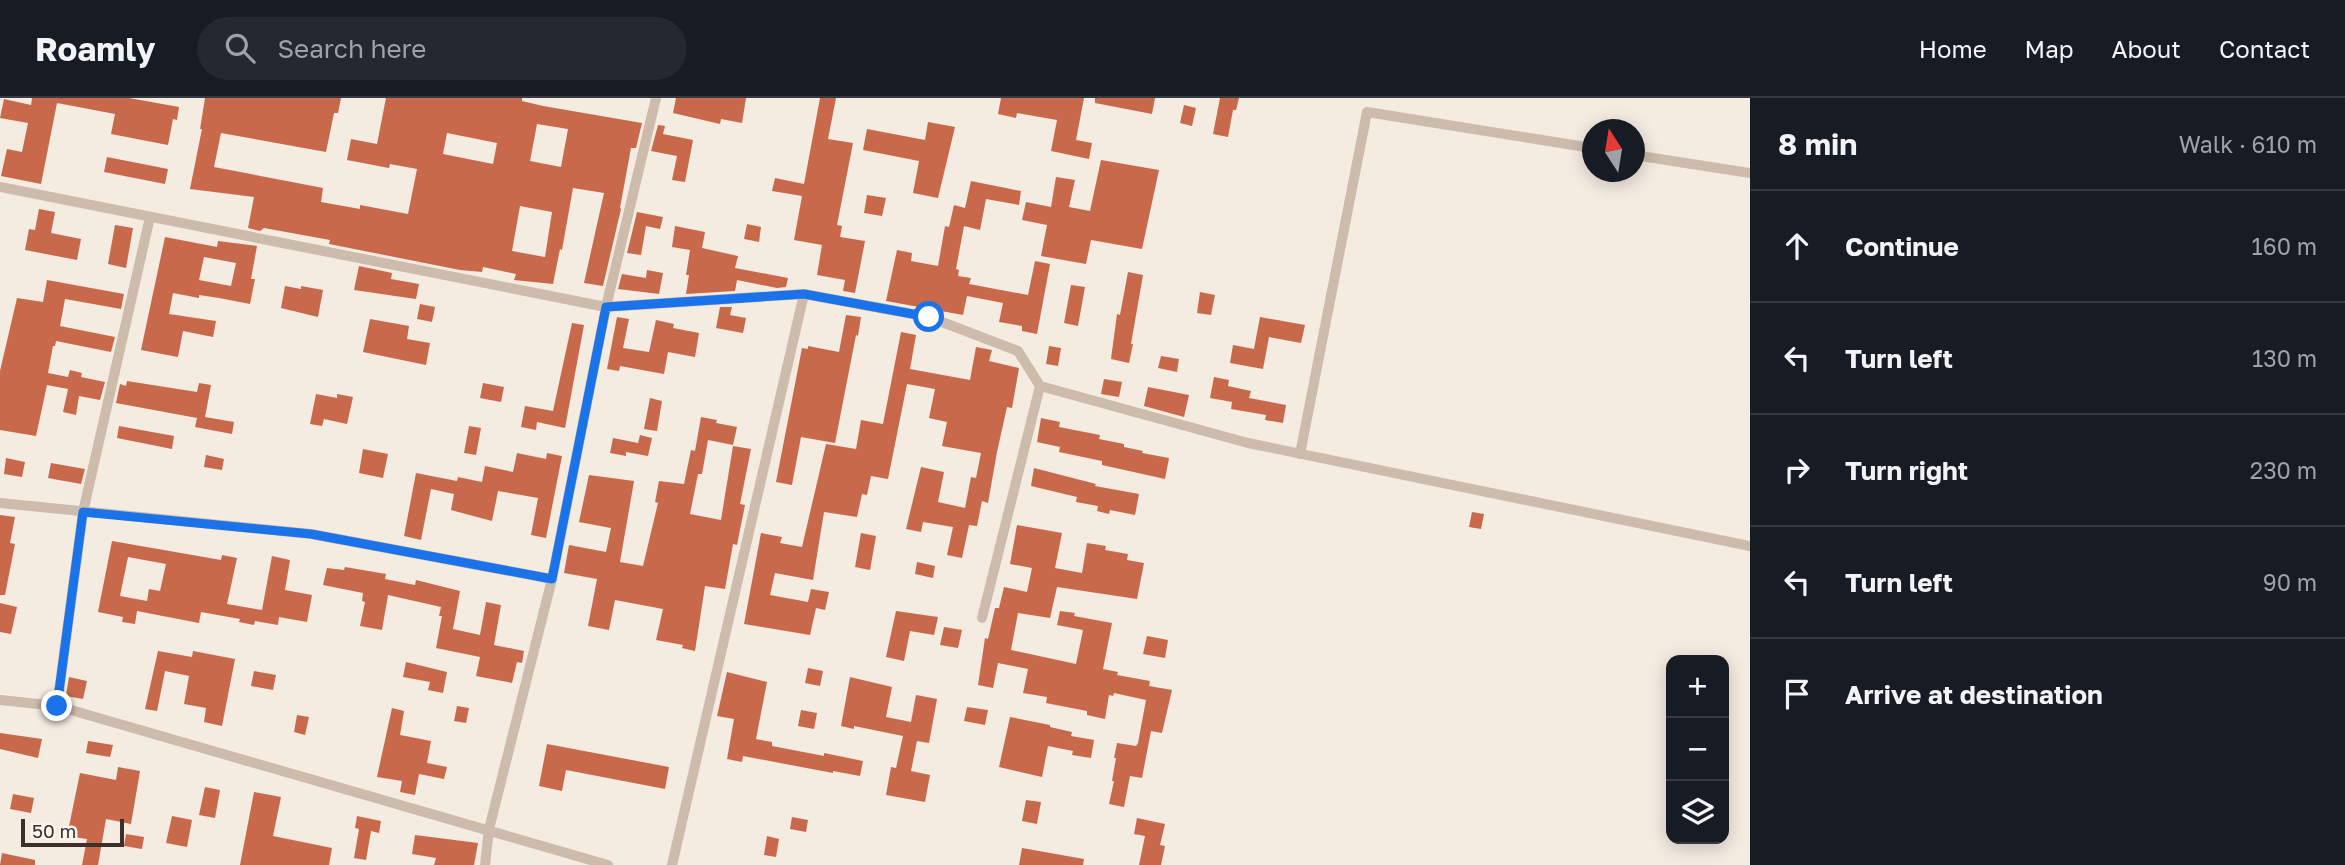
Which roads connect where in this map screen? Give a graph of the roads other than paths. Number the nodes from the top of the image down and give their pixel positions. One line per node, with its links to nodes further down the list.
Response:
1 (656, 98): 8 (street)
2 (1582, 146): 10 (street)
3 (1645, 157): 4 (street)
4 (1750, 173)
5 (0, 187): 6 (street)
6 (150, 217): 8 (street); 12 (street)
7 (804, 294): 8 (street); 9 (street); 21 (street)
8 (606, 307): 14 (street)
9 (1040, 386): 10 (street); 15 (street)
10 (1300, 454): 13 (street)
11 (0, 503): 12 (street)
12 (83, 512): 14 (street); 17 (street)
13 (1750, 546)
14 (552, 579): 18 (street)
15 (982, 618)
16 (0, 700): 17 (street)
17 (57, 706): 18 (street)
18 (489, 830): 19 (street); 20 (street)
19 (485, 865)
20 (608, 865)
21 (672, 865)

